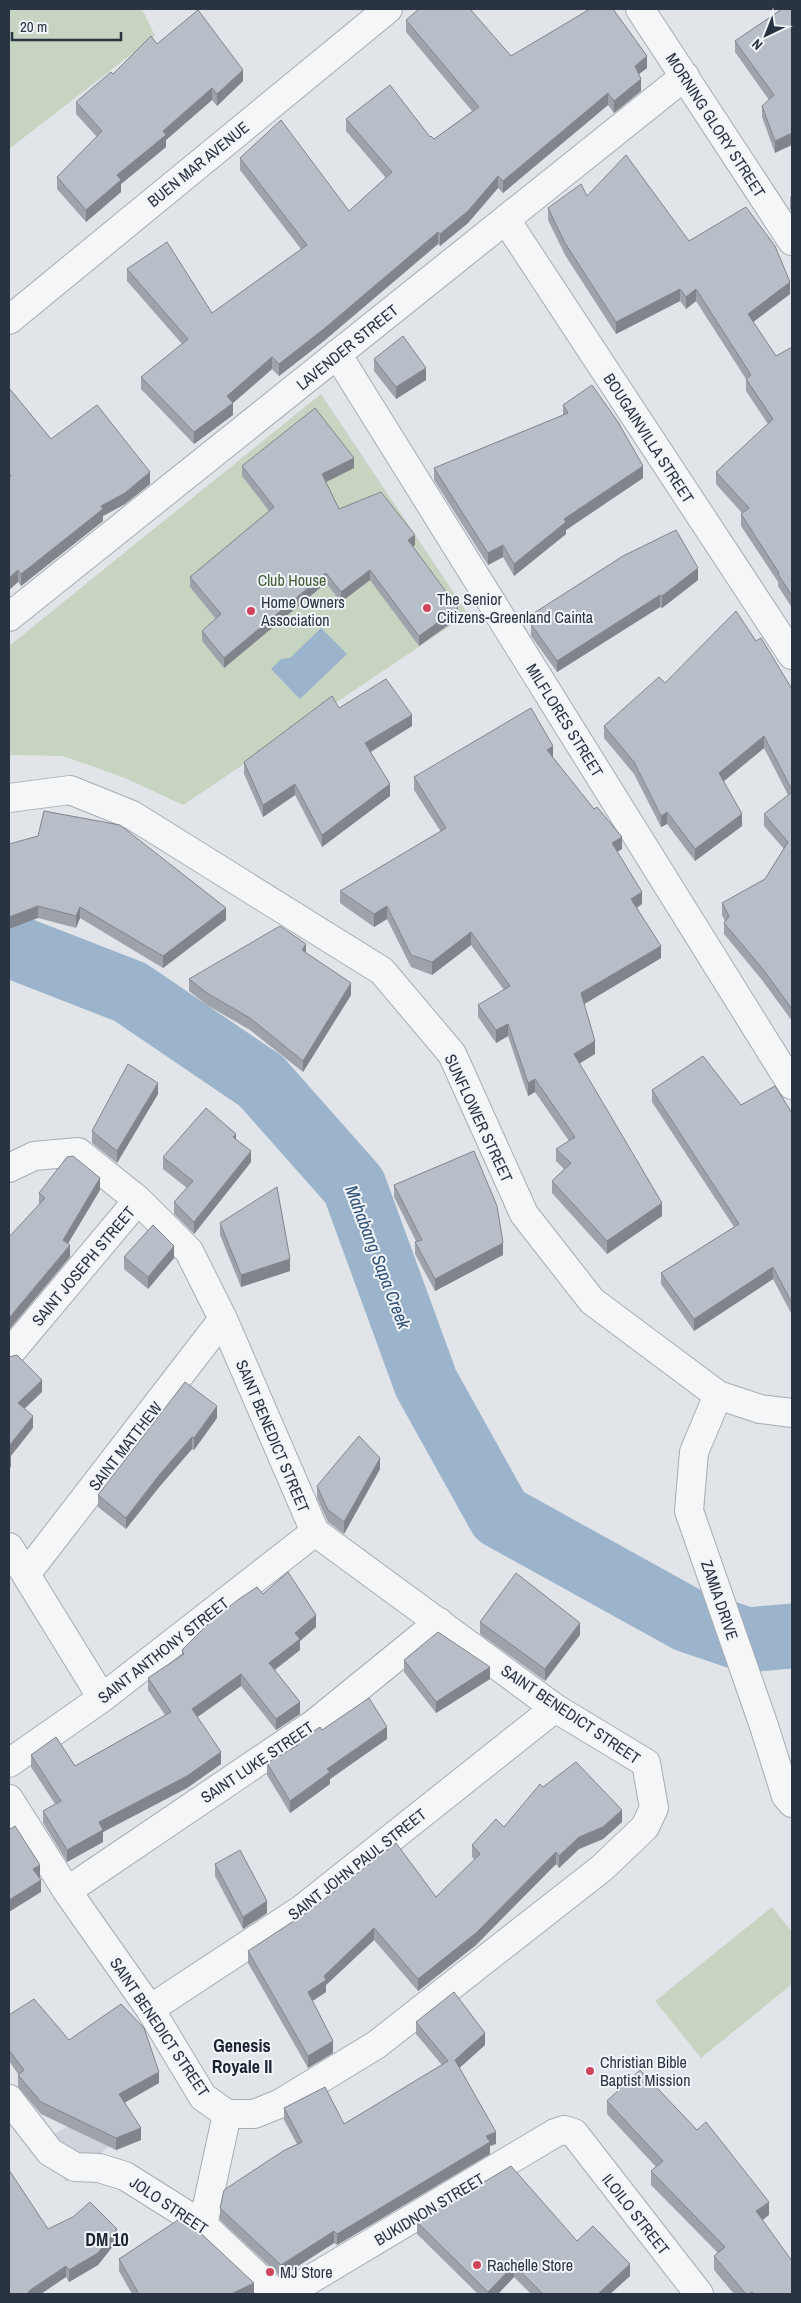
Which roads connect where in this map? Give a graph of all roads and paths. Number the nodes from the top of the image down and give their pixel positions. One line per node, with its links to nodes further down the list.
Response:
1 (388, 9): 6 (street, BUEN MAR AVENUE)
2 (640, 9): 3 (street, MORNING GLORY STREET)
3 (685, 76): 4 (street, LAVENDER STREET); 5 (street, MORNING GLORY STREET)
4 (506, 220): 7 (street, LAVENDER STREET); 9 (street, BOUGAINVILLA STREET)
5 (792, 241)
6 (9, 320)
7 (337, 354): 8 (street, LAVENDER STREET); 11 (street, MILFLORES STREET)
8 (9, 617)
9 (792, 655)
10 (9, 798): 16 (street, SUNFLOWER STREET)
11 (792, 1085)
12 (9, 1168): 13 (street, SAINT BENEDICT STREET)
13 (138, 1200): 14 (street, SAINT BENEDICT STREET); 15 (street, SAINT JOSEPH STREET)
14 (223, 1319): 18 (street, SAINT BENEDICT STREET); 20 (street, SAINT MATTHEW)
15 (9, 1354)
16 (718, 1394): 17 (street, SUNFLOWER STREET); 26 (street, ZAMIA DRIVE)
17 (792, 1412)
18 (315, 1532): 21 (street, SAINT BENEDICT STREET); 22 (street, SAINT ANTHONY STREET)
19 (9, 1547): 20 (street)
20 (26, 1573): 22 (street)
21 (439, 1622): 23 (street, SAINT BENEDICT STREET); 27 (street, SAINT LUKE STREET)
22 (102, 1698): 24 (street, SAINT ANTHONY STREET)
23 (555, 1708): 28 (street, SAINT JOHN PAUL STREET); 30 (street, SAINT BENEDICT STREET)
24 (9, 1763)
25 (9, 1799): 27 (street, SAINT BENEDICT STREET)
26 (792, 1803)
27 (67, 1891): 28 (street, SAINT BENEDICT STREET)
28 (150, 2009): 30 (street, SAINT BENEDICT STREET)
29 (9, 2099): 32 (street, JOLO STREET)
30 (227, 2114): 32 (street)
31 (574, 2133): 34 (street, BUKIDNON STREET); 35 (street, ILOILO STREET)
32 (203, 2225): 33 (street, JOLO STREET)
33 (276, 2294)
34 (286, 2294)
35 (699, 2294)

